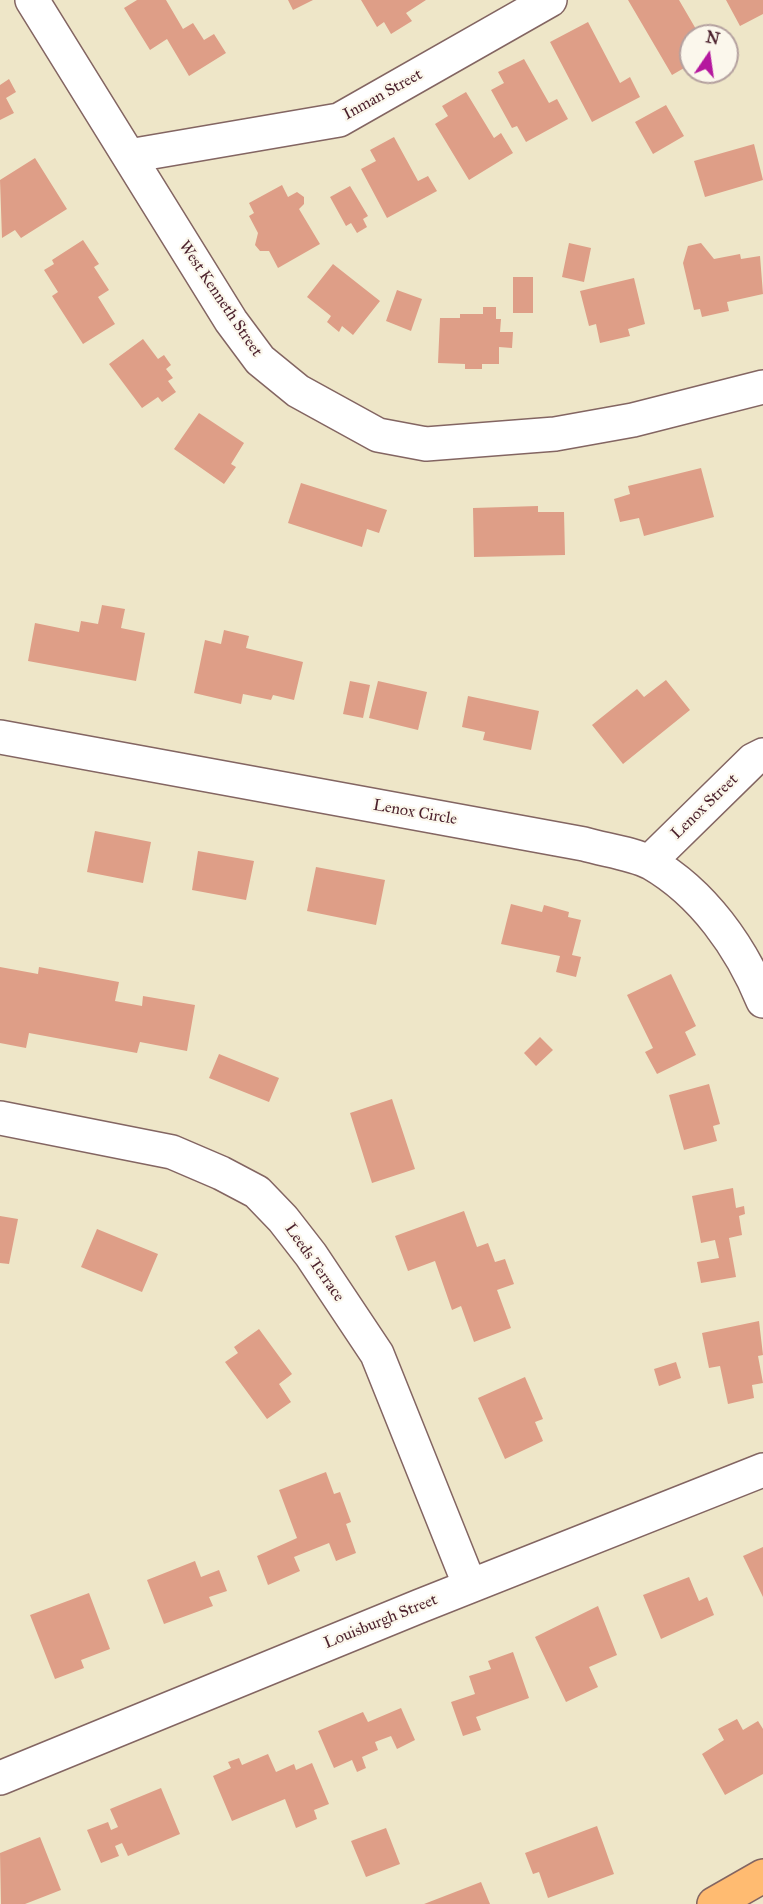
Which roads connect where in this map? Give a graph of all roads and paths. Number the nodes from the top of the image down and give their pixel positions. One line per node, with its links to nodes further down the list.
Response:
1 (32, 0): 3 (street, West Kenneth Street)
2 (550, 0): 3 (street, Inman Street)
3 (129, 156): 4 (street, West Kenneth Street)
4 (763, 387)
5 (0, 737): 7 (street, Lenox Circle)
6 (763, 755): 7 (street, Lenox Street)
7 (649, 862): 8 (street, Lenox Circle)
8 (763, 1002)
9 (0, 1118): 11 (street, Leeds Terrace)
10 (763, 1470): 11 (street, Louisburgh Street)
11 (470, 1586): 12 (street, Louisburgh Street)
12 (0, 1778)
13 (763, 1876): 14 (main road)
14 (714, 1904)

